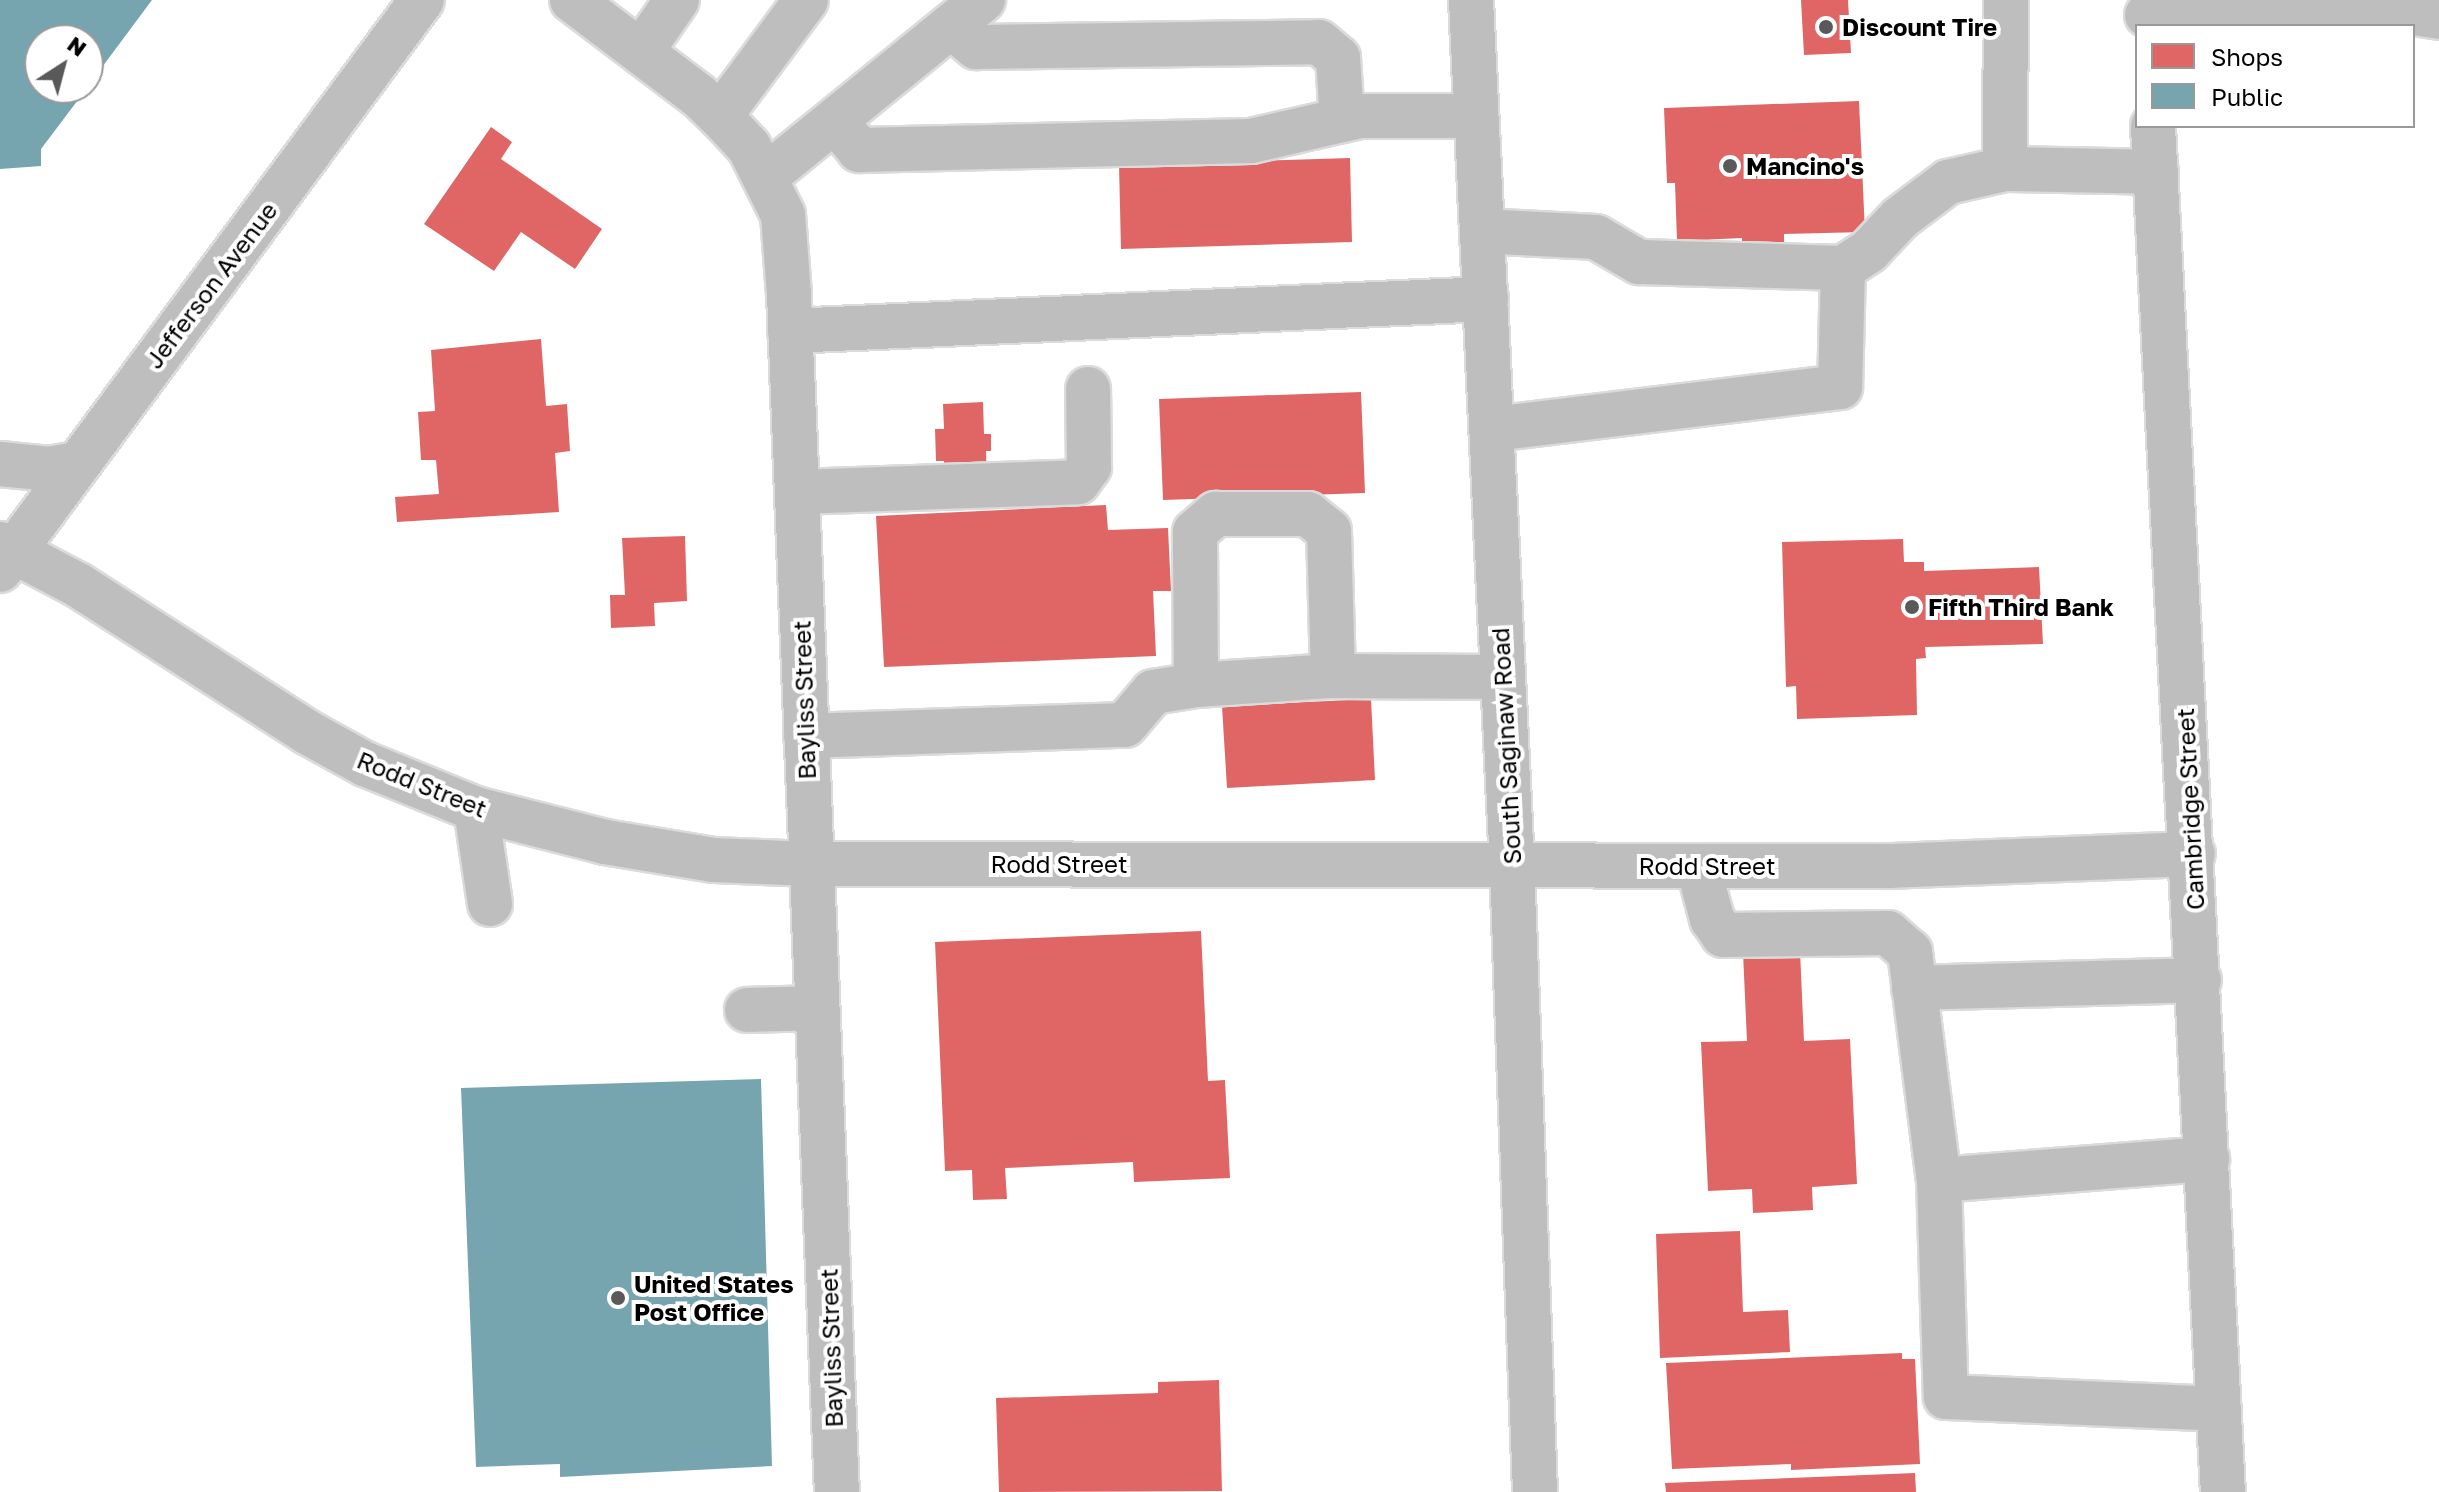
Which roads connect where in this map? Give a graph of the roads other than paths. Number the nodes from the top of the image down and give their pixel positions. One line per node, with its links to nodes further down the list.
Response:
1 (422, 0): 26 (street, Jefferson Avenue)
2 (572, 0): 10 (street, Bayliss Street)
3 (677, 0): 10 (street)
4 (806, 0): 11 (street)
5 (1471, 0): 12 (street, South Saginaw Road)
6 (2006, 0): 16 (street)
7 (967, 13): 13 (street); 14 (street)
8 (2147, 14): 9 (street)
9 (2439, 17)
10 (641, 52): 11 (street, Bayliss Street)
11 (720, 116): 18 (street, Bayliss Street)
12 (1476, 116): 13 (street); 19 (street, South Saginaw Road)
13 (1342, 120): 14 (street)
14 (835, 121): 18 (street)
15 (2153, 128): 17 (street, Cambridge Street)
16 (2005, 169): 17 (street); 20 (street)
17 (2156, 172): 34 (street, Cambridge Street)
18 (765, 177): 22 (street, Bayliss Street)
19 (1482, 231): 20 (street); 21 (street, South Saginaw Road)
20 (1843, 268): 24 (street)
21 (1486, 299): 22 (street); 24 (street, South Saginaw Road)
22 (790, 331): 27 (street, Bayliss Street)
23 (1088, 389): 27 (street)
24 (1492, 429): 30 (street, South Saginaw Road)
25 (0, 464): 26 (street)
26 (78, 464): 28 (street, Jefferson Avenue)
27 (797, 492): 32 (street, Bayliss Street)
28 (5, 555): 33 (street, Rodd Street)
29 (1333, 676): 30 (street); 31 (street); 31 (street)
30 (1503, 677): 36 (street, South Saginaw Road)
31 (1196, 685): 32 (street)
32 (806, 736): 35 (street, Bayliss Street)
33 (476, 809): 35 (street, Rodd Street); 38 (street)
34 (2193, 854): 37 (street, Rodd Street); 39 (street, Cambridge Street)
35 (810, 864): 36 (street, Rodd Street); 41 (street, Bayliss Street)
36 (1512, 865): 37 (street, Rodd Street); 47 (street, South Saginaw Road)
37 (1698, 866): 40 (street)
38 (490, 904)
39 (2199, 980): 40 (street); 43 (street, Cambridge Street)
40 (1914, 988): 44 (street)
41 (817, 1008): 42 (street); 46 (street, Bayliss Street)
42 (747, 1010)
43 (2207, 1159): 44 (street); 45 (street, Cambridge Street)
44 (1939, 1180): 45 (street)
45 (2219, 1409): 48 (street, Cambridge Street)
46 (837, 1492)
47 (1535, 1492)
48 (2223, 1492)

